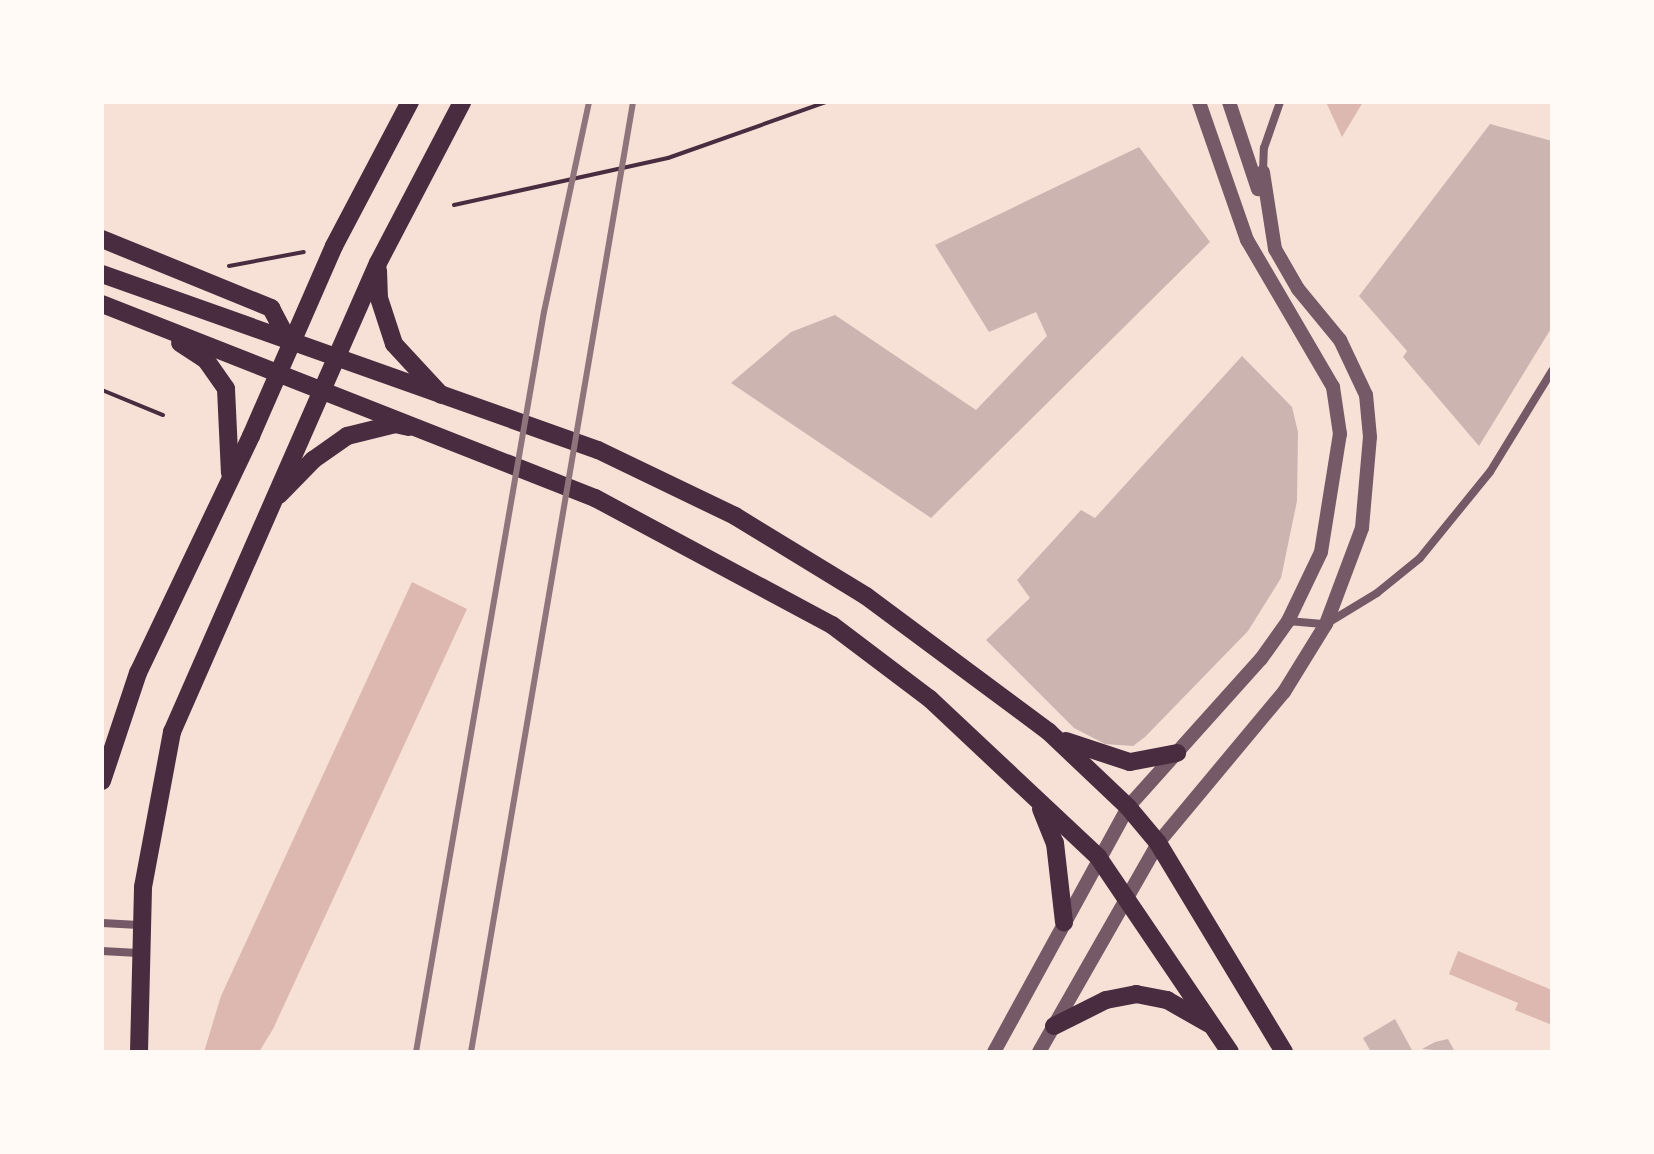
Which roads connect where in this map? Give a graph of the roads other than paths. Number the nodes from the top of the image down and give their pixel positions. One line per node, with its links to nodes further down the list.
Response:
1 (410, 102): 13 (main road)
2 (462, 102): 9 (main road)
3 (1199, 102): 22 (street)
4 (1229, 102): 7 (street)
5 (1280, 102): 6 (street)
6 (1263, 172): 7 (street)
7 (1265, 209): 23 (street)
8 (102, 239): 13 (main road)
9 (378, 263): 14 (main road); 18 (main road)
10 (102, 274): 13 (main road)
11 (102, 304): 12 (main road)
12 (145, 322): 16 (main road); 20 (main road)
13 (290, 344): 14 (main road); 16 (main road)
14 (335, 357): 17 (main road); 18 (main road)
15 (1552, 371): 23 (street)
16 (279, 372): 17 (main road); 20 (main road)
17 (320, 387): 19 (main road); 21 (main road)
18 (444, 399): 24 (main road)
19 (430, 430): 21 (main road); 27 (main road)
20 (230, 480): 26 (main road)
21 (271, 503): 34 (main road)
22 (1288, 621): 23 (street); 25 (street)
23 (1326, 624): 29 (street)
24 (1049, 732): 25 (main road); 28 (main road)
25 (1177, 753): 28 (street)
26 (102, 781)
27 (1033, 794): 30 (main road); 32 (main road)
28 (1128, 807): 29 (main road); 30 (street)
29 (1158, 843): 31 (street); 43 (main road)
30 (1098, 857): 31 (main road); 32 (street)
31 (1127, 896): 37 (street); 38 (main road)
32 (1064, 922): 40 (street)
33 (102, 923): 34 (street)
34 (139, 925): 36 (main road)
35 (102, 951): 36 (street)
36 (138, 953): 39 (main road)
37 (1054, 1026): 38 (main road); 41 (street)
38 (1215, 1028): 42 (main road)
39 (139, 1052)
40 (994, 1052)
41 (1039, 1052)
42 (1230, 1052)
43 (1284, 1052)

